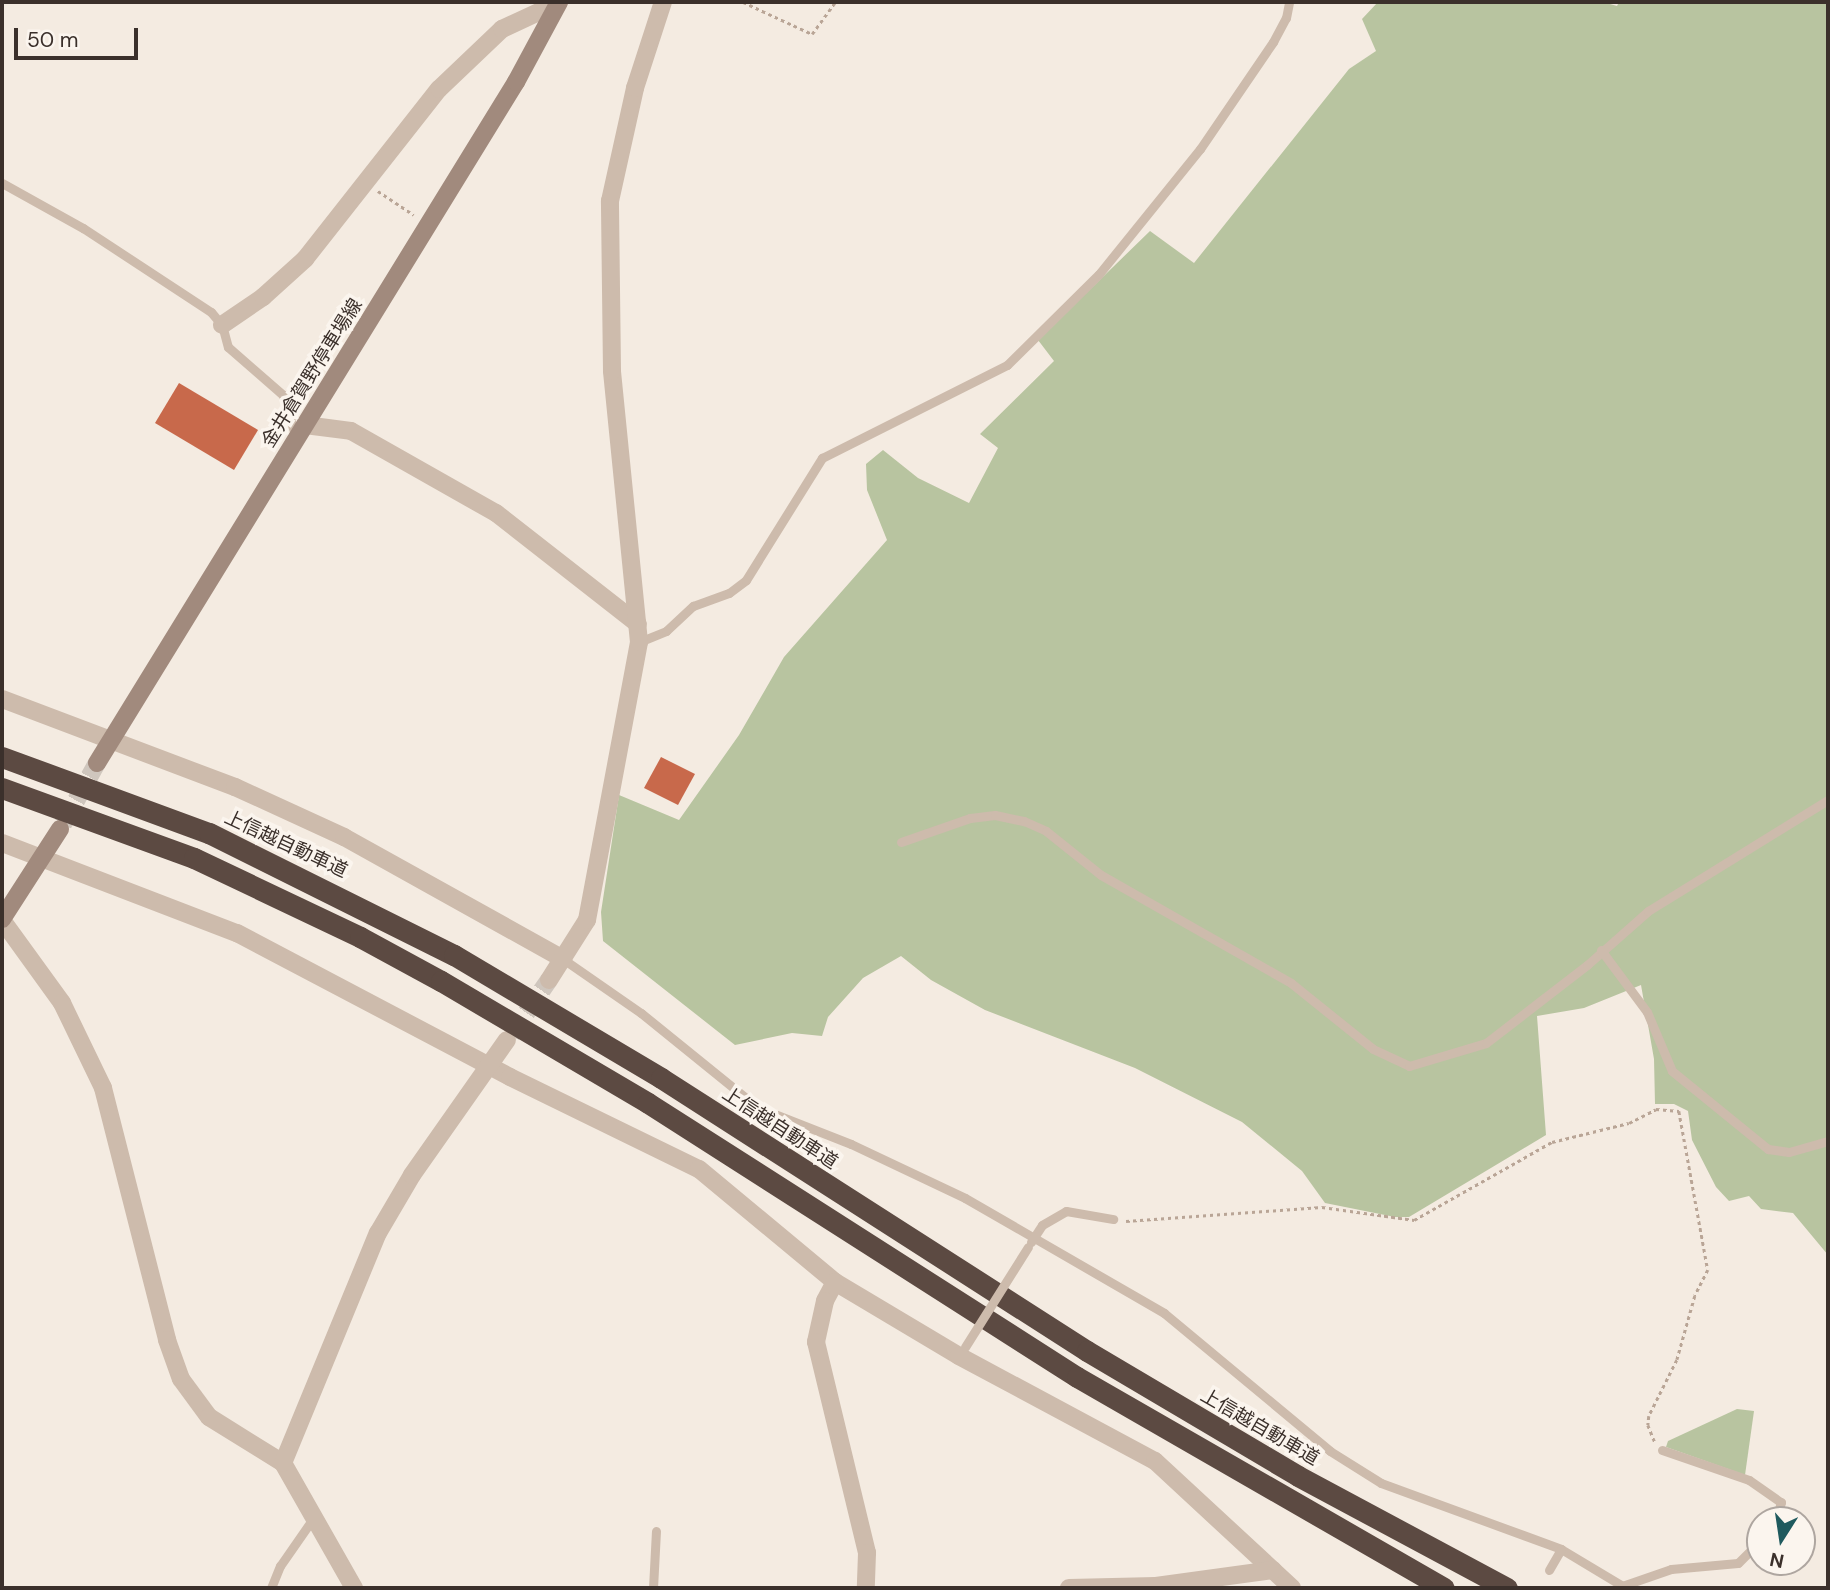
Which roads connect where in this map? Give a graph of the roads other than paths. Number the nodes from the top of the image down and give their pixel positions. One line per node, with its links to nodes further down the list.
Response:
1 (663, 2): 7 (street)
2 (1289, 2): 7 (lane)
3 (559, 3): 5 (street); 6 (main road, 金井倉賀野停車場線)
4 (2, 183): 5 (lane)
5 (222, 325): 6 (lane)
6 (301, 432): 7 (street); 9 (main road, 金井倉賀野停車場線)
7 (638, 633): 20 (street)
8 (2, 699): 9 (street)
9 (112, 738): 11 (main road, 金井倉賀野停車場線); 20 (street)
10 (2, 757): 47 (highway, 上信越自動車道)
11 (97, 763)
12 (2, 788): 46 (highway)
13 (1828, 800): 19 (lane)
14 (60, 829): 17 (main road)
15 (901, 842): 19 (lane)
16 (2, 843): 17 (street)
17 (41, 859): 18 (main road); 23 (street)
18 (2, 920): 30 (street)
19 (1601, 950): 24 (lane)
20 (563, 959): 21 (street); 26 (lane)
21 (550, 980)
22 (507, 1040): 23 (street)
23 (489, 1065): 27 (street); 30 (street)
24 (1828, 1141)
25 (1113, 1219): 26 (lane)
26 (1030, 1243): 28 (lane, bridge); 34 (lane)
27 (835, 1282): 28 (street); 42 (street)
28 (962, 1352): 36 (street)
29 (1662, 1450): 31 (lane)
30 (283, 1464): 32 (street)
31 (1780, 1506)
32 (314, 1517): 39 (lane); 40 (street)
33 (656, 1531): 41 (lane)
34 (1561, 1549): 37 (lane); 38 (lane)
35 (1746, 1555): 38 (lane)
36 (1273, 1570): 43 (street); 44 (street); 45 (street)
37 (1549, 1570)
38 (1624, 1587)
39 (271, 1588)
40 (354, 1588)
41 (653, 1588)
42 (866, 1588)
43 (1069, 1588)
44 (1277, 1588)
45 (1292, 1588)
46 (1444, 1588)
47 (1507, 1588)

